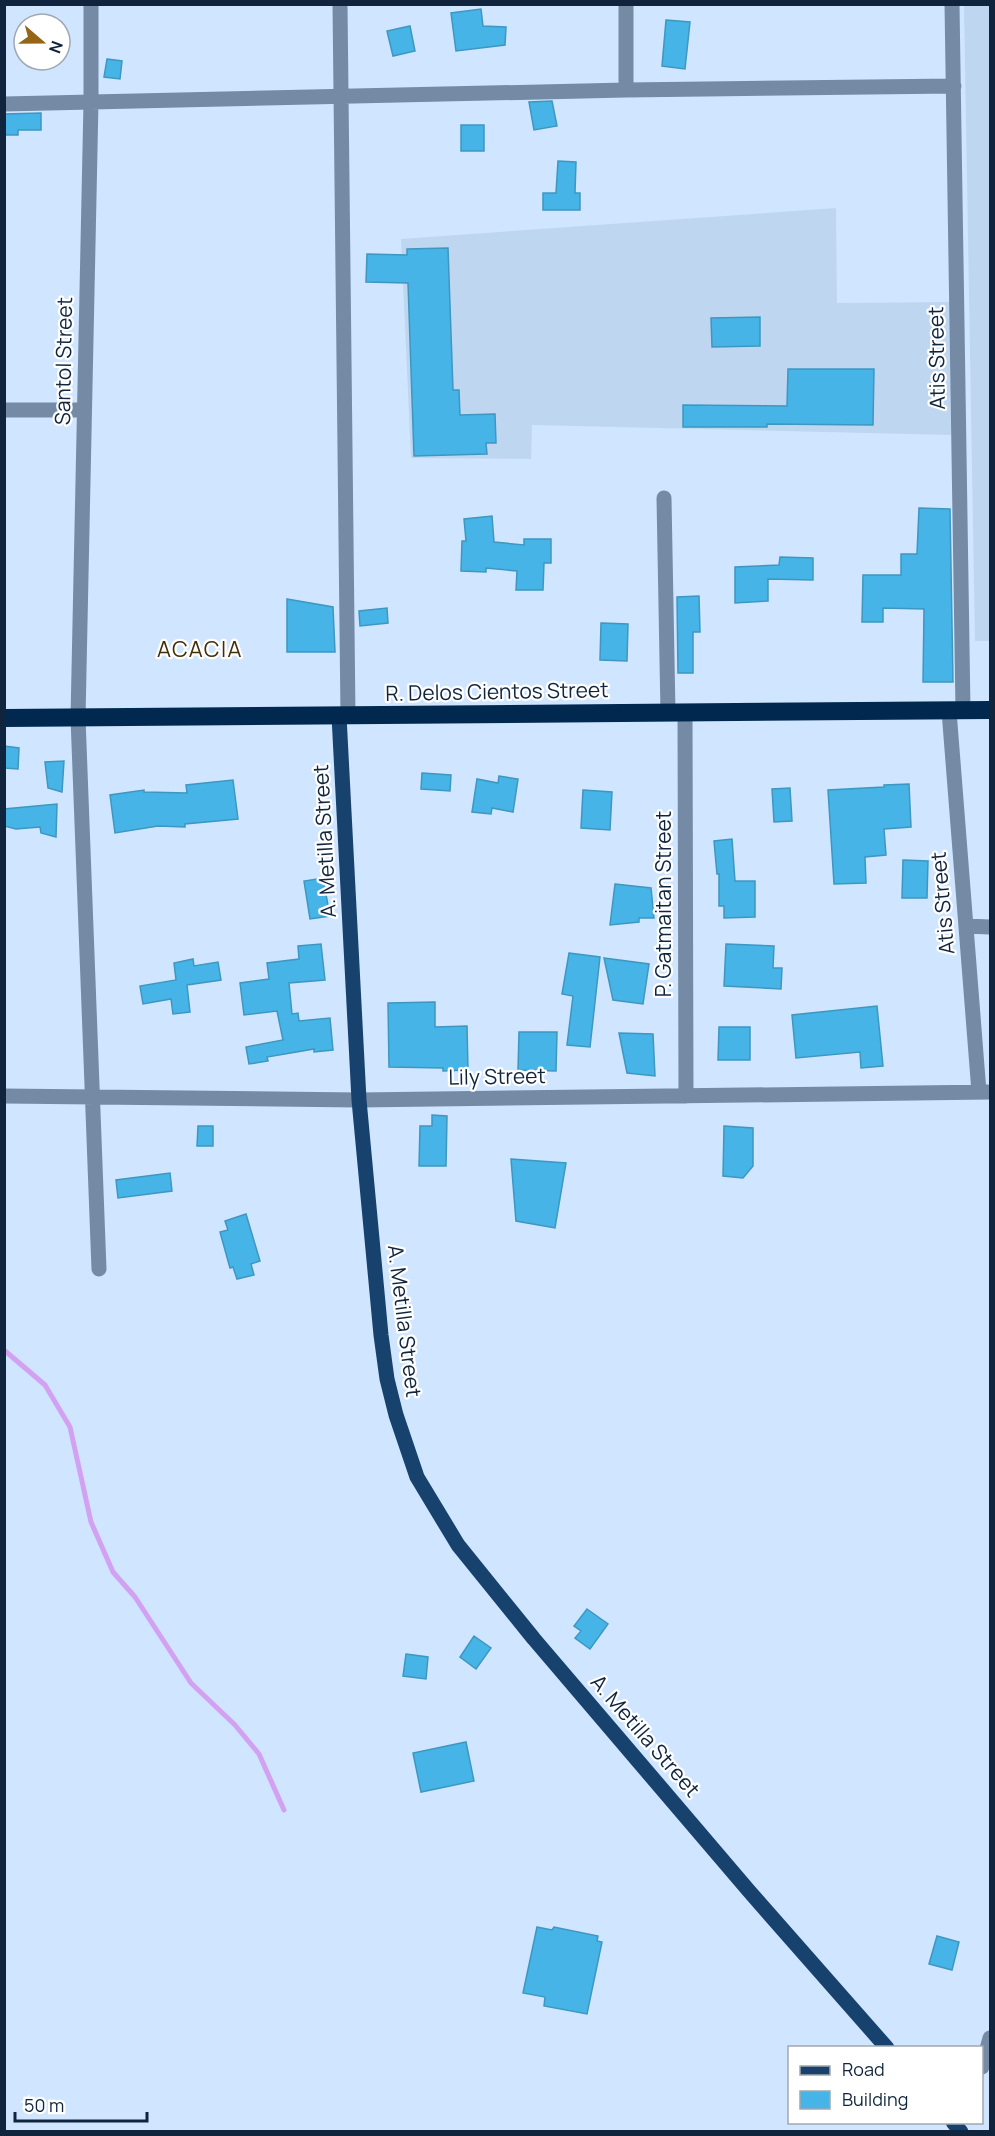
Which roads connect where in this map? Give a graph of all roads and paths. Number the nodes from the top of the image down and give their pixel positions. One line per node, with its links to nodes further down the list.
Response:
1 (91, 4): 8 (street, Santol Street)
2 (340, 4): 7 (street)
3 (626, 4): 6 (street)
4 (952, 4): 5 (street, Atis Street)
5 (954, 86): 6 (street); 13 (street, Atis Street)
6 (626, 90): 7 (street)
7 (340, 96): 8 (street); 16 (street)
8 (91, 102): 9 (street); 11 (street, Santol Street)
9 (4, 104)
10 (4, 410): 11 (street)
11 (84, 410): 18 (street, Santol Street)
12 (664, 498): 15 (street, P. Gatmaitan Street)
13 (956, 710): 14 (highway, R. Delos Cientos Street); 15 (highway, R. Delos Cientos Street); 19 (street, Atis Street)
14 (990, 710)
15 (677, 713): 16 (highway, R. Delos Cientos Street); 23 (street, P. Gatmaitan Street)
16 (344, 716): 18 (highway, R. Delos Cientos Street); 25 (main road, A. Metilla Street)
17 (4, 718): 18 (highway, R. Delos Cientos Street)
18 (78, 718): 24 (street, Santol Street)
19 (966, 926): 20 (street); 21 (street, Atis Street)
20 (990, 927)
21 (985, 1092): 23 (street, Lily Street)
22 (4, 1096): 24 (street, Lily Street)
23 (686, 1096): 25 (street, Lily Street)
24 (92, 1097): 25 (street, Lily Street); 26 (street, Santol Street)
25 (359, 1100): 28 (main road, A. Metilla Street)
26 (99, 1269)
27 (990, 2038): 29 (street)
28 (885, 2046)
29 (983, 2061)

